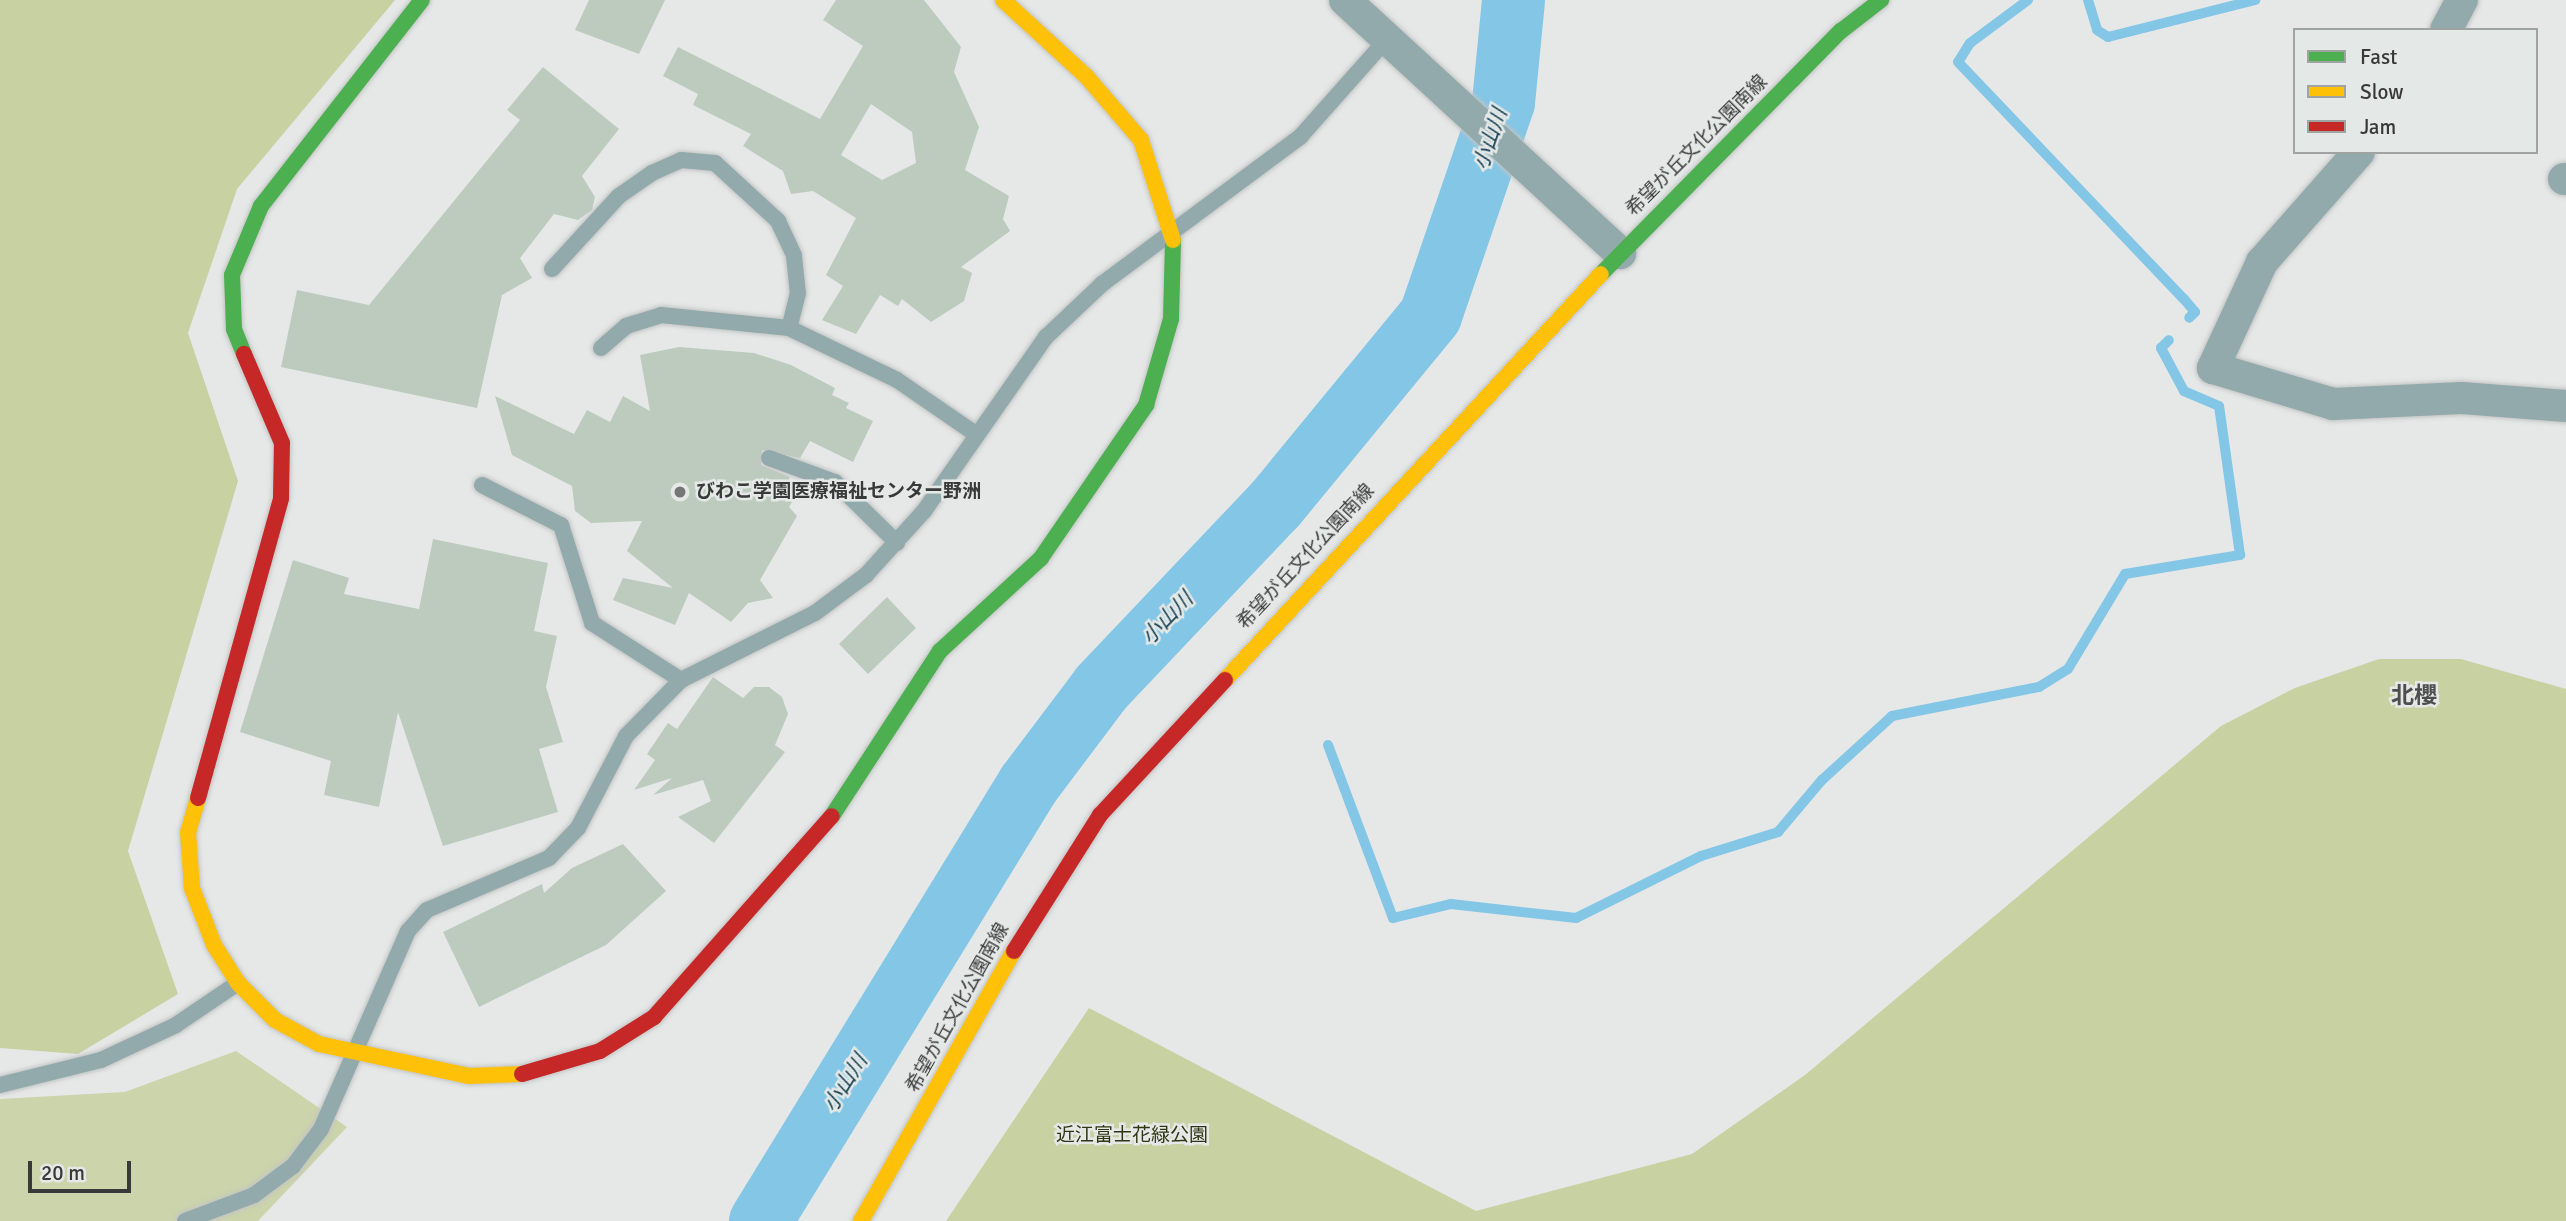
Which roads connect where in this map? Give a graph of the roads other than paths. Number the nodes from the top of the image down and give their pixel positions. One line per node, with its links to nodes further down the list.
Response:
1 (422, 0): 20 (street)
2 (1003, 0): 9 (street)
3 (1345, 0): 7 (street)
4 (1881, 0): 10 (street, 希望が丘文化公園南線)
5 (2462, 0): 6 (street)
6 (2447, 28)
7 (1387, 39): 9 (lane); 10 (street)
8 (2357, 154): 14 (street)
9 (1173, 231): 15 (lane); 21 (street)
10 (1620, 253): 24 (street, 希望が丘文化公園南線)
11 (552, 269): 12 (lane)
12 (789, 328): 13 (lane); 15 (lane)
13 (601, 348)
14 (2566, 407)
15 (977, 435): 18 (lane)
16 (769, 457): 18 (lane)
17 (482, 485): 19 (lane)
18 (897, 543): 19 (lane)
19 (681, 680): 21 (lane)
20 (238, 983): 21 (street); 22 (lane)
21 (355, 1052): 23 (lane)
22 (0, 1085)
23 (185, 1221)
24 (861, 1221)

